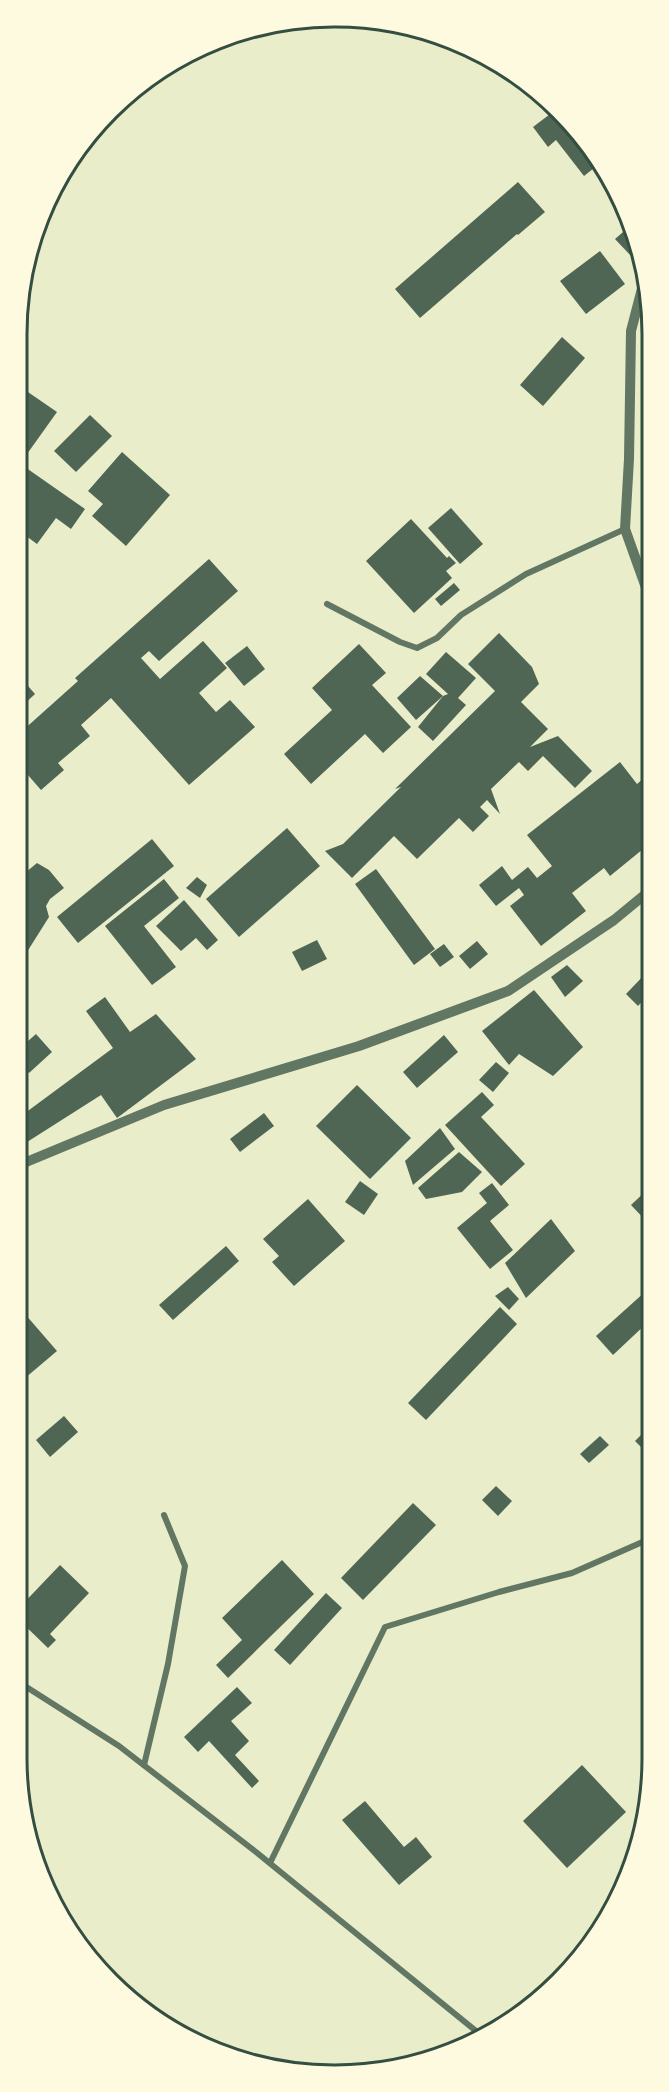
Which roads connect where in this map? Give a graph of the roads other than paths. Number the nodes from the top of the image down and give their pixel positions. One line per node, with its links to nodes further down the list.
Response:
1 (639, 298): 2 (street)
2 (625, 529): 3 (street); 4 (street)
3 (642, 576)
4 (327, 604)
5 (642, 897): 6 (street)
6 (27, 1163)
7 (164, 1515): 10 (street)
8 (642, 1542): 11 (street)
9 (27, 1687): 10 (street)
10 (144, 1765): 11 (street)
11 (270, 1863): 12 (street)
12 (476, 2031)

